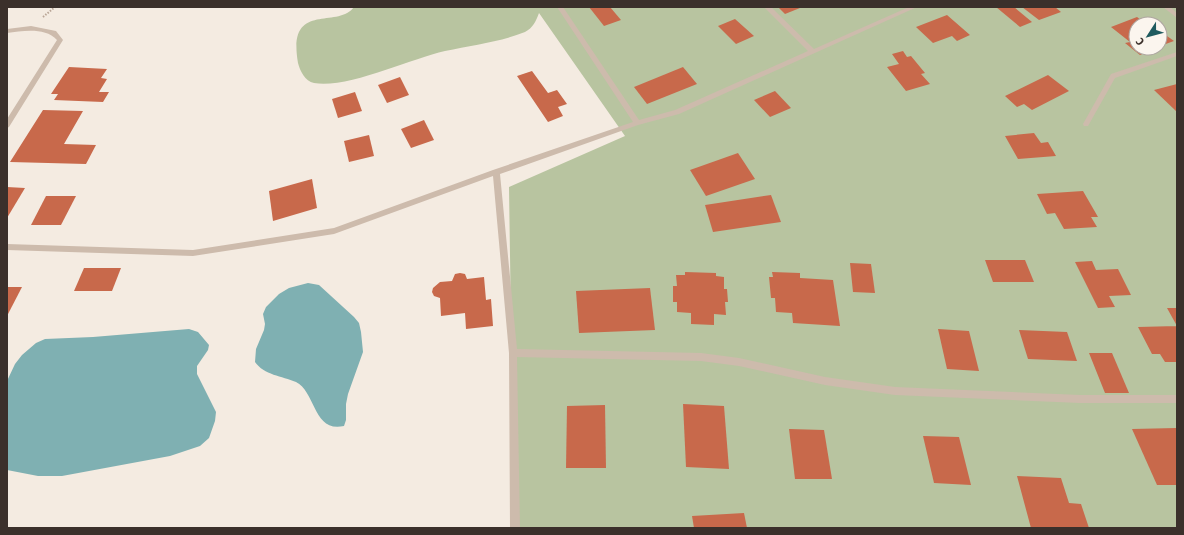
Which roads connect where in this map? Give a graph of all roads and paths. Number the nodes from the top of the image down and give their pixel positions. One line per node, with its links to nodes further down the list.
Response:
1 (560, 7): 9 (lane)
2 (767, 7): 7 (lane)
3 (914, 7): 7 (lane)
4 (1166, 7): 5 (lane)
5 (1177, 16)
6 (7, 31): 11 (lane)
7 (813, 52): 9 (lane)
8 (1177, 54): 10 (lane)
9 (637, 123): 12 (lane)
10 (1086, 124)
11 (7, 125)
12 (496, 172): 13 (lane); 14 (lane)
13 (7, 247)
14 (513, 353): 15 (lane); 16 (lane)
15 (1177, 399)
16 (515, 528)

